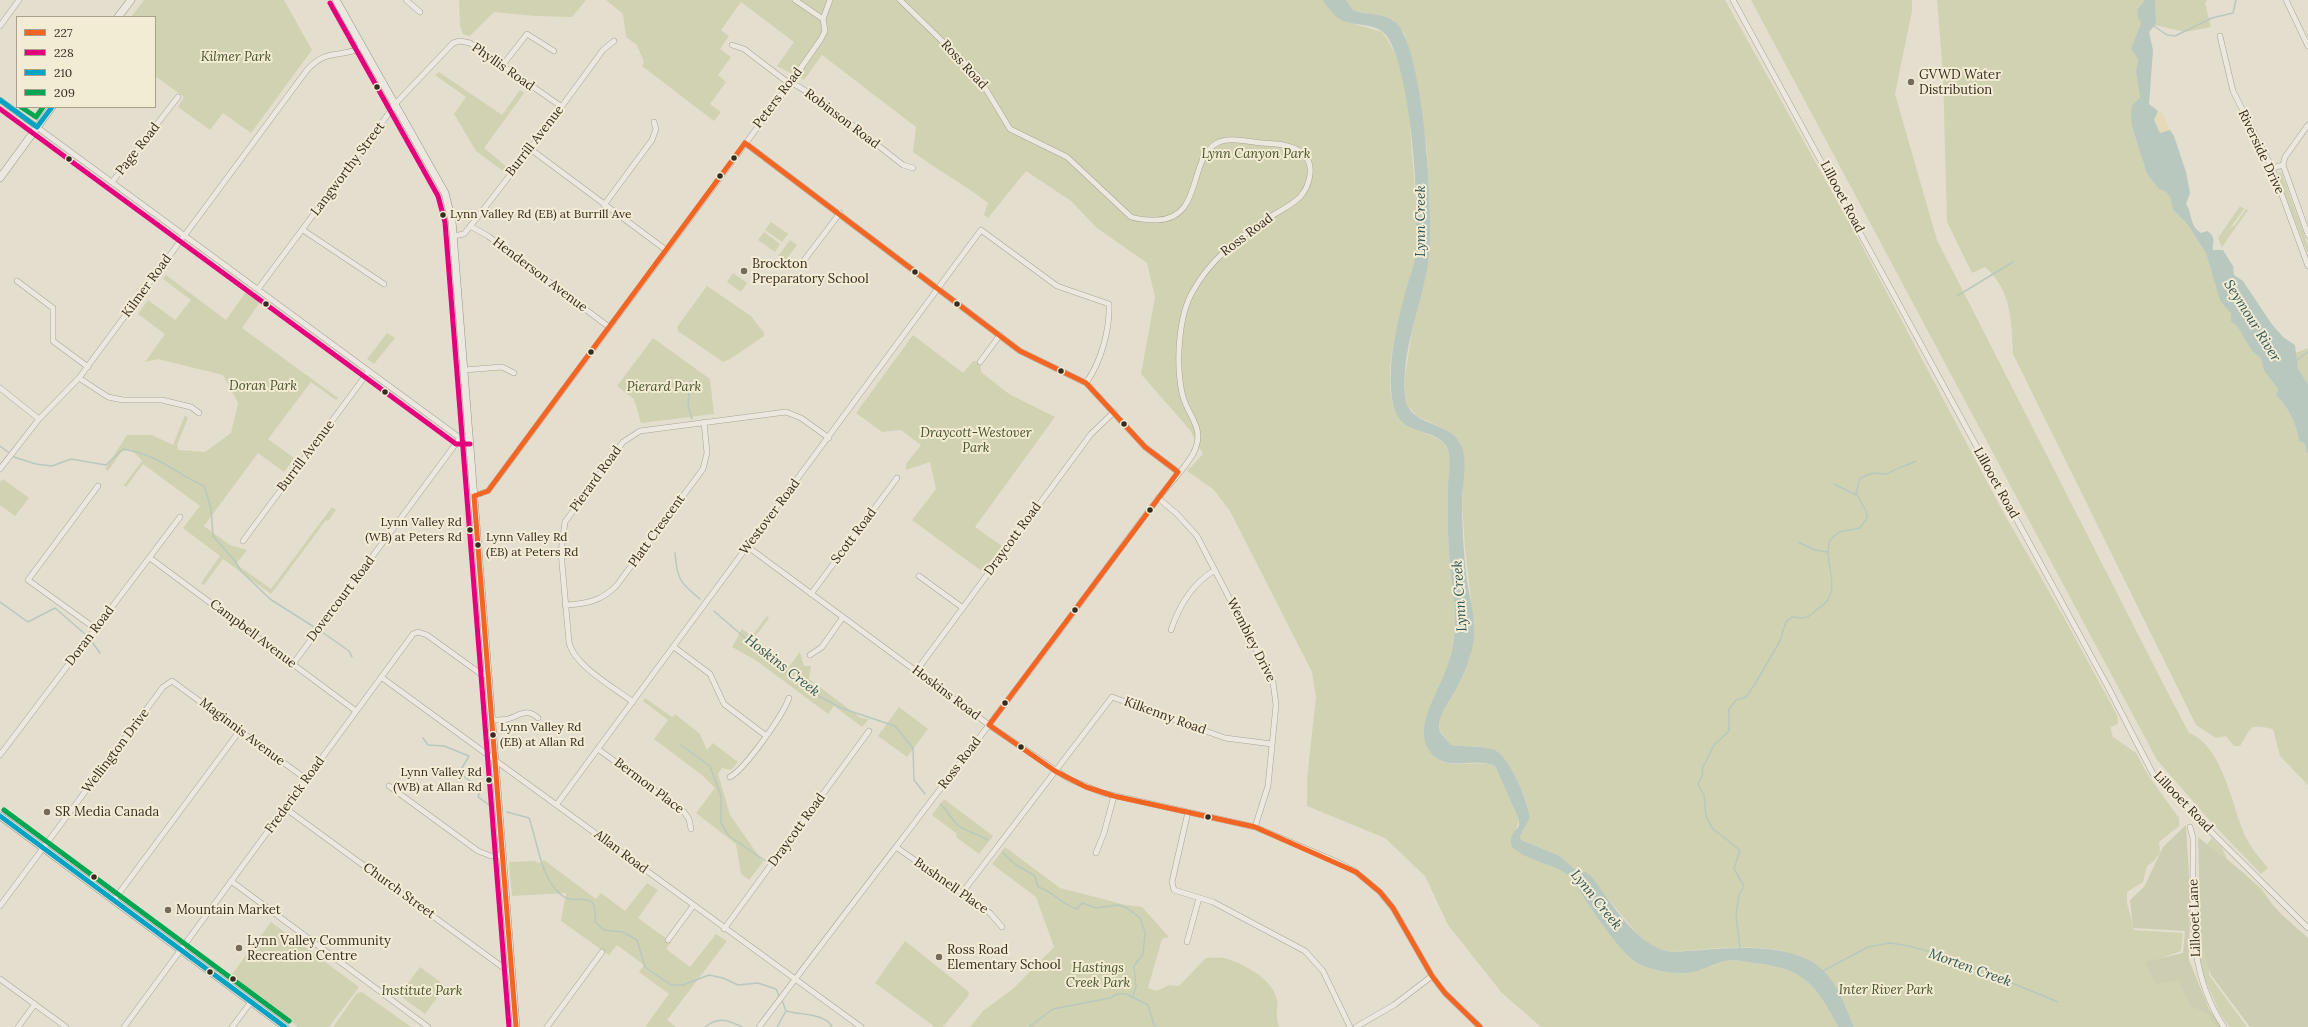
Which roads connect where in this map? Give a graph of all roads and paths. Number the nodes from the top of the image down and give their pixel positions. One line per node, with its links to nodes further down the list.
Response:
1 (19, 0): 13 (street)
2 (131, 0): 11 (street)
3 (336, 0): 18 (street)
4 (406, 0): 10 (street)
5 (795, 0): 12 (street)
6 (830, 0): 12 (street)
7 (900, 0): 70 (street, Ross Road)
8 (1733, 0): 130 (street, Lillooet Road)
9 (2286, 0): 17 (street)
10 (420, 12)
11 (119, 16)
12 (823, 19): 22 (street, Peters Road)
13 (0, 26)
14 (2220, 36): 35 (street, Riverside Drive)
15 (614, 41): 26 (street, Burrill Avenue)
16 (732, 46): 22 (street, Robinson Road)
17 (2308, 46)
18 (363, 47): 25 (street); 42 (street, Kilmer Road)
19 (554, 51): 21 (street)
20 (444, 53): 21 (street, Phyllis Road); 25 (street, Langworthy Street)
21 (502, 66): 26 (street, Phyllis Road)
22 (791, 82): 31 (street, Peters Road); 34 (street, Robinson Road)
23 (178, 97): 37 (street, Page Road)
24 (0, 100): 30 (street)
25 (395, 105): 41 (street, Langworthy Street); 44 (street)
26 (562, 107): 32 (street, Burrill Avenue)
27 (51, 108): 30 (street)
28 (654, 122): 38 (street)
29 (2308, 125): 33 (street)
30 (37, 127): 36 (street); 37 (street)
31 (745, 143): 39 (street); 45 (street, Peters Road)
32 (529, 148): 38 (street); 40 (street, Burrill Avenue)
33 (2282, 165): 35 (street); 43 (street, Riverside Drive)
34 (913, 168)
35 (2272, 168): 47 (street, Riverside Drive)
36 (0, 178)
37 (112, 182): 42 (street)
38 (604, 205): 45 (street)
39 (840, 213): 46 (street); 50 (street)
40 (470, 226): 44 (street, Burrill Avenue); 52 (street, Henderson Avenue)
41 (303, 230): 49 (street); 51 (street, Langworthy Street)
42 (185, 235): 51 (street); 55 (street, Kilmer Road)
43 (2308, 235)
44 (453, 236): 56 (street)
45 (666, 250): 52 (street, Peters Road)
46 (802, 263)
47 (2308, 266)
48 (17, 281): 55 (street)
49 (384, 284)
50 (939, 288): 53 (street); 60 (street, Westover Road); 68 (street, Westover Road)
51 (258, 289): 57 (street)
52 (609, 327): 73 (street, Peters Road)
53 (1000, 335): 54 (street); 60 (street)
54 (980, 362)
55 (88, 367): 59 (street, Kilmer Road)
56 (464, 370): 58 (street); 66 (street)
57 (369, 371): 67 (street); 76 (street, Burrill Avenue)
58 (514, 373)
59 (79, 378): 63 (street); 64 (street, Kilmer Road)
60 (1086, 383): 62 (street)
61 (0, 388): 64 (street)
62 (1114, 412): 70 (street); 83 (street, Draycott Road)
63 (198, 413)
64 (39, 419): 69 (street, Kilmer Road)
65 (704, 422): 68 (street, Pierard Road); 82 (street, Platt Crescent); 82 (street, Pierard Road)
66 (469, 437): 67 (street); 73 (street)
67 (460, 438): 89 (street, Dovercourt Road)
68 (829, 438): 77 (street, Westover Road)
69 (0, 469)
70 (1178, 472): 74 (street, Ross Road)
71 (897, 478): 81 (street, Scott Road)
72 (98, 486): 85 (street)
73 (474, 496): 91 (street)
74 (1158, 498): 79 (street, Wembley Drive); 99 (street, Ross Road)
75 (180, 517): 78 (street, Doran Road)
76 (243, 541)
77 (748, 547): 81 (street, Hoskins Road); 87 (street, Westover Road)
78 (150, 558): 85 (street, Doran Road); 89 (street, Campbell Avenue)
79 (1215, 570): 86 (street); 103 (street, Wembley Drive)
80 (919, 576): 83 (street)
81 (811, 594): 84 (street, Hoskins Road)
82 (565, 605): 95 (street, Pierard Road)
83 (963, 608): 90 (street, Draycott Road)
84 (843, 617): 88 (street); 90 (street, Hoskins Road)
85 (96, 629): 105 (street, Doran Road)
86 (1171, 630)
87 (674, 647): 95 (street, Westover Road); 102 (street)
88 (810, 655)
89 (293, 664): 96 (street, Campbell Avenue)
90 (917, 670): 99 (street, Hoskins Road)
91 (488, 675): 92 (street, Frederick Road); 98 (street)
92 (381, 677): 96 (street, Frederick Road); 106 (street, Allan Road)
93 (178, 684): 100 (street, Maginnis Avenue); 120 (street, Wellington Drive)
94 (788, 698): 102 (street)
95 (634, 702): 104 (street, Westover Road)
96 (356, 712): 109 (street, Frederick Road)
97 (538, 718): 98 (street)
98 (492, 720): 106 (street)
99 (989, 725): 107 (street, Hoskins Road); 119 (street, Ross Road)
100 (241, 729): 109 (street, Maginnis Avenue); 126 (street)
101 (869, 731): 131 (street, Draycott Road)
102 (766, 735): 108 (street)
103 (1272, 744): 107 (street, Kilkenny Road); 116 (street, Wembley Drive)
104 (598, 749): 112 (street, Westover Road); 118 (street, Bermon Place)
105 (0, 755)
106 (495, 759): 112 (street, Allan Road); 122 (street)
107 (1054, 771): 111 (street, Hoskins Road); 124 (street, Kilkenny Road)
108 (730, 777)
109 (306, 779): 113 (street, Frederick Road)
110 (389, 786): 122 (street)
111 (1114, 796): 114 (street, Hoskins Road); 121 (street)
112 (557, 804): 128 (street, Allan Road)
113 (285, 808): 123 (street, Frederick Road); 136 (street, Church Street)
114 (1188, 812): 116 (street, Hoskins Road); 125 (street)
115 (0, 816): 120 (street)
116 (1255, 827): 137 (street, Hoskins Road)
117 (2190, 827): 155 (street, Lillooet Lane)
118 (690, 829)
119 (896, 847): 124 (street, Bushnell Place); 139 (street, Ross Road)
120 (43, 848): 126 (street); 127 (street, Wellington Drive)
121 (1096, 853)
122 (502, 856): 136 (street)
123 (231, 881): 134 (street, Frederick Road); 147 (street)
124 (962, 893): 129 (street, Bushnell Place)
125 (1199, 898): 133 (street); 152 (street)
126 (114, 900): 134 (street)
127 (0, 906)
128 (693, 906): 131 (street, Allan Road); 132 (street)
129 (1002, 927)
130 (2308, 928)
131 (724, 929): 139 (street, Allan Road)
132 (668, 940)
133 (1187, 942)
134 (180, 950): 140 (street); 144 (street, Frederick Road)
135 (602, 952): 149 (street)
136 (512, 974): 148 (street)
137 (1432, 976): 153 (street); 154 (street, Hoskins Road)
138 (0, 979): 141 (street)
139 (796, 980): 150 (street, Ross Road); 151 (street, Allan Road)
140 (251, 1002): 145 (street); 146 (street)
141 (35, 1004): 142 (street); 143 (street)
142 (18, 1027)
143 (66, 1027)
144 (124, 1027)
145 (232, 1027)
146 (285, 1027)
147 (428, 1027)
148 (516, 1027)
149 (546, 1027)
150 (759, 1027)
151 (861, 1027)
152 (1350, 1027)
153 (1356, 1027)
154 (1480, 1027)
155 (2224, 1027)

